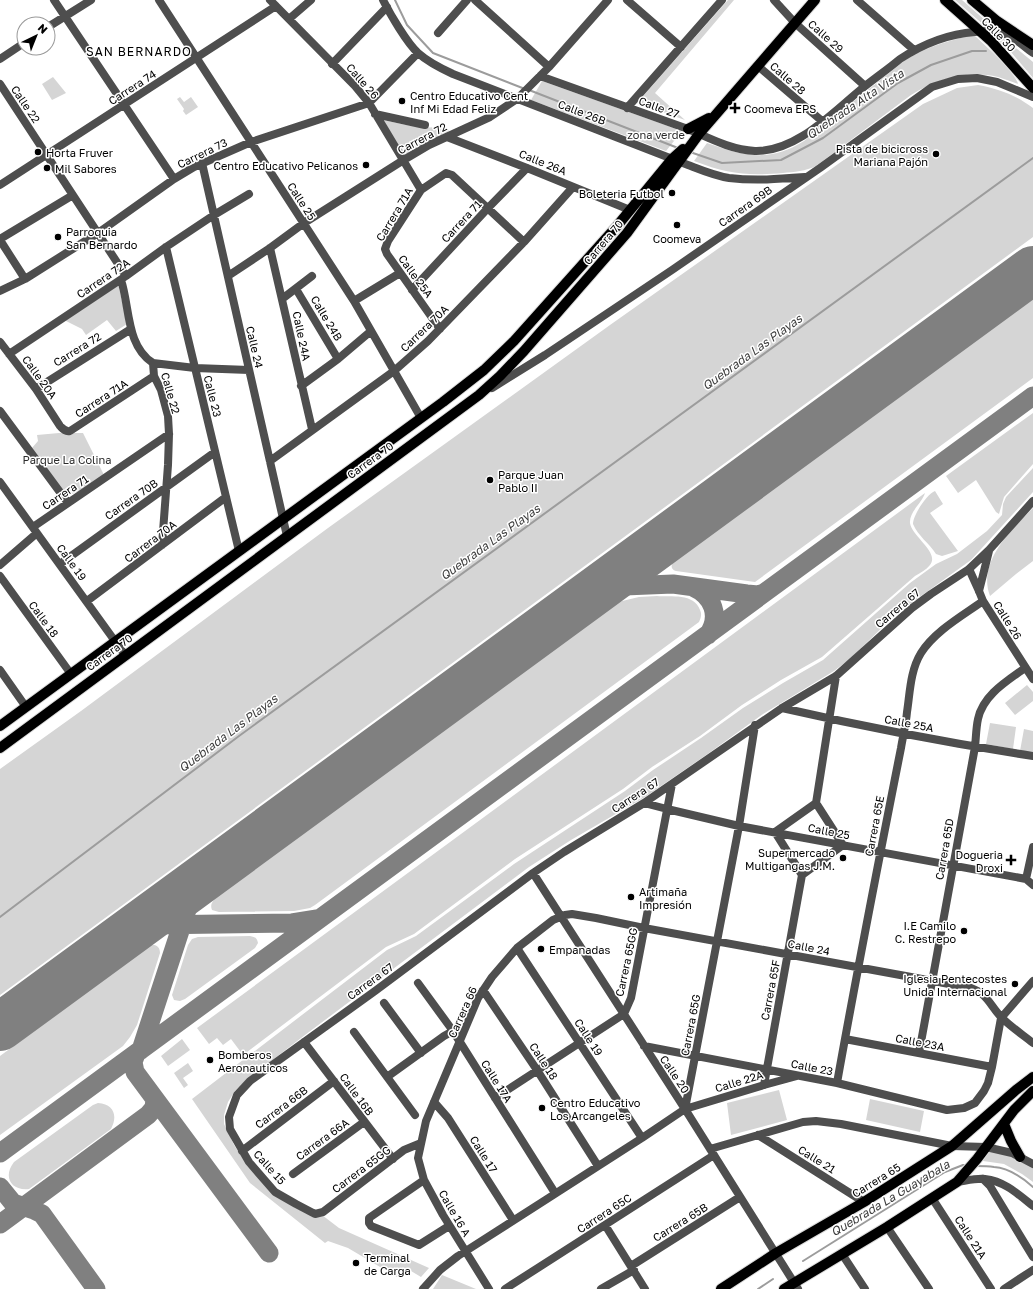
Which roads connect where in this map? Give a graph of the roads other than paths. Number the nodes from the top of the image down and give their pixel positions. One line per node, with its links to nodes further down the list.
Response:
1 (54, 0): 17 (street)
2 (91, 0): 17 (street)
3 (159, 0): 29 (street, Calle 25)
4 (311, 0): 18 (street)
5 (468, 0): 22 (street)
6 (475, 0): 33 (street)
7 (608, 0): 33 (street, Carrera 72)
8 (627, 0): 24 (street)
9 (722, 0): 24 (street)
10 (774, 0): 20 (street, Calle 29)
11 (816, 0): 20 (main road, Carrera 70)
12 (857, 0): 26 (street)
13 (945, 0): 21 (main road, Calle 30)
14 (972, 0): 23 (main road, Calle 30)
15 (273, 3): 18 (street, Calle 26); 29 (street, Carrera 74)
16 (385, 3): 27 (street, Calle 26B); 31 (street)
17 (65, 16): 19 (street); 41 (street)
18 (289, 18): 31 (street, Calle 26)
19 (56, 22)
20 (796, 23): 32 (main road, Carrera 70); 36 (street, Calle 29)
21 (981, 31): 26 (street); 28 (street); 37 (main road, Calle 30)
22 (438, 33)
23 (1033, 45)
24 (681, 47): 42 (street)
25 (16, 48): 30 (street)
26 (914, 50): 36 (street)
27 (418, 53): 38 (street, Calle 26B); 40 (street, Carrera 73)
28 (1033, 53)
29 (197, 58): 41 (street, Carrera 74); 50 (street, Calle 25)
30 (0, 59)
31 (332, 64): 40 (street, Calle 26)
32 (758, 66): 43 (main road, Carrera 70); 45 (street, Calle 28)
33 (549, 67): 34 (street, Carrera 72)
34 (540, 76): 38 (street, Carrera 72); 42 (street, Calle 27)
35 (0, 84): 52 (street, Calle 22)
36 (865, 86): 45 (street)
37 (1033, 88)
38 (520, 97): 49 (street, Carrera 72); 51 (street, Calle 26B)
39 (1033, 97): 56 (street, Carrera 69B)
40 (368, 103): 44 (street, Calle 26); 50 (street, Carrera 73)
41 (124, 105): 52 (street, Carrera 74); 57 (street)
42 (627, 108): 47 (street, Calle 27)
43 (717, 112): 47 (main road); 48 (main road, Carrera 70)
44 (375, 114): 46 (street); 53 (street, Calle 26)
45 (822, 121): 48 (street, Calle 27)
46 (425, 125)
47 (688, 129): 48 (street, Calle 27)
48 (699, 134): 51 (main road, Carrera 70)
49 (447, 137): 53 (street, Carrera 72); 55 (street, Calle 26A)
50 (251, 142): 54 (street, Carrera 73); 66 (street, Calle 25)
51 (682, 154): 56 (street, Calle 26B); 64 (main road, Carrera 70); 96 (main road, Carrera 70)
52 (47, 155): 58 (street, Carrera 74); 62 (street, Calle 22)
53 (402, 161): 60 (street, Calle 26); 66 (street, Carrera 72)
54 (202, 163): 57 (street, Carrera 73); 65 (street, Calle 24)
55 (527, 168): 59 (street, Calle 26A); 63 (street, Carrera 71)
56 (806, 177): 96 (street, Carrera 69B)
57 (174, 179): 67 (street, Carrera 73)
58 (0, 185)
59 (573, 187): 64 (street, Calle 26A); 69 (street, Carrera 70A)
60 (421, 190): 63 (street, Carrera 71A); 72 (street, Carrera 71A)
61 (249, 194): 65 (street, Carrera 72A)
62 (73, 195): 67 (street, Calle 22); 68 (street)
63 (488, 208): 69 (street); 79 (street, Carrera 71)
64 (630, 210): 98 (main road, Carrera 70)
65 (214, 215): 70 (street, Carrera 72A); 74 (street, Calle 24)
66 (304, 223): 71 (street, Carrera 72); 82 (street, Calle 25)
67 (98, 233): 76 (street, Calle 22); 77 (street, Carrera 73)
68 (0, 239): 77 (street)
69 (524, 242): 84 (street, Carrera 70A)
70 (166, 247): 76 (street, Carrera 72A); 90 (street, Calle 23)
71 (270, 248): 74 (street, Carrera 72); 81 (street, Calle 24A)
72 (387, 254): 73 (street, Calle 25A)
73 (400, 273): 79 (street, Calle 25A); 82 (street)
74 (228, 276): 91 (street, Calle 24)
75 (312, 276): 78 (street)
76 (124, 278): 83 (street, Calle 22); 87 (street, Carrera 72A)
77 (25, 279): 80 (street, Carrera 73)
78 (296, 289): 81 (street); 88 (street, Calle 24B)
79 (412, 290): 84 (street, Calle 25A)
80 (0, 291)
81 (282, 299): 94 (street, Calle 24A)
82 (354, 301): 85 (street, Calle 25)
83 (131, 328): 89 (street, Calle 22); 95 (street, Carrera 72)
84 (440, 329): 92 (street, Carrera 70A)
85 (372, 331): 88 (street); 92 (street, Calle 25)
86 (0, 342): 87 (street, Calle 20A)
87 (9, 354): 95 (street, Calle 20A)
88 (338, 359): 94 (street)
89 (153, 364): 90 (street); 93 (street, Calle 22)
90 (195, 368): 91 (street); 102 (street, Calle 23)
91 (249, 370): 103 (street, Calle 24)
92 (394, 371): 98 (street, Calle 25); 100 (street, Carrera 70A)
93 (154, 376): 99 (street, Carrera 71A); 101 (street, Calle 22)
94 (301, 386): 100 (street, Calle 24A)
95 (36, 389): 99 (street, Calle 20A)
96 (479, 395): 111 (main road, Carrera 70)
97 (1, 413): 108 (street)
98 (421, 418): 109 (main road, Carrera 70)
99 (60, 426)
100 (312, 429): 103 (street, Carrera 70A)
101 (169, 434): 105 (street, Calle 22); 108 (street, Carrera 71)
102 (215, 452): 105 (street, Carrera 70B); 106 (street, Calle 23)
103 (270, 461): 109 (street, Calle 24)
104 (0, 482): 110 (street, Calle 19)
105 (166, 488): 112 (street, Calle 22); 115 (street, Carrera 70B)
106 (226, 497): 112 (street, Carrera 70A); 114 (street, Calle 23)
107 (1033, 501): 113 (street, Carrera 67)
108 (68, 503): 110 (street, Carrera 71)
109 (283, 519): 111 (street, Calle 24); 114 (main road, Carrera 70)
110 (35, 530): 115 (street, Calle 19); 116 (street, Carrera 71)
111 (287, 536): 123 (main road, Carrera 70)
112 (162, 545): 121 (street, Carrera 70A)
113 (989, 550): 117 (street, Carrera 67); 119 (street)
114 (239, 551): 122 (main road, Carrera 70)
115 (60, 564): 121 (street, Calle 19)
116 (0, 565)
117 (968, 569): 119 (street, Calle 26); 127 (street, Carrera 67)
118 (0, 576): 126 (street, Calle 18)
119 (979, 590): 120 (street, Calle 26)
120 (983, 601): 124 (street, Calle 26); 134 (street, Carrera 65E)
121 (87, 602): 122 (street, Calle 19)
122 (116, 641): 123 (street, Calle 19); 126 (main road, Carrera 70)
123 (126, 654): 136 (main road, Carrera 70)
124 (1025, 668): 128 (street, Calle 26); 135 (street, Carrera 65D)
125 (0, 670): 129 (street)
126 (71, 674): 129 (main road, Carrera 70)
127 (836, 676): 130 (street, Carrera 67); 131 (street)
128 (1033, 679)
129 (26, 707): 133 (main road, Carrera 70)
130 (782, 708): 131 (street, Calle 25A); 132 (street, Carrera 67)
131 (830, 719): 134 (street, Calle 25A); 140 (street)
132 (755, 725): 138 (street, Carrera 67); 142 (street, Carrera 65G)
133 (0, 726)
134 (904, 734): 135 (street, Calle 25A); 146 (street, Carrera 65E)
135 (975, 747): 137 (street, Calle 25A); 147 (street, Carrera 65D)
136 (0, 748)
137 (1033, 756)
138 (672, 784): 139 (street, Carrera 67); 141 (street)
139 (644, 803): 141 (street, Calle 25); 148 (street, Carrera 67)
140 (816, 803): 143 (street); 144 (street)
141 (667, 809): 142 (street, Calle 25); 153 (street, Carrera 65GG)
142 (740, 826): 143 (street, Calle 25); 154 (street, Carrera 65G)
143 (775, 832): 144 (street, Calle 25); 149 (street)
144 (843, 845): 146 (street, Calle 25); 149 (street)
145 (1033, 847): 150 (street)
146 (880, 852): 147 (street, Calle 25); 157 (street, Carrera 65E)
147 (953, 865): 150 (street, Calle 25); 158 (street, Carrera 65D)
148 (533, 873): 152 (street, Calle 20); 168 (street, Carrera 67)
149 (802, 875): 156 (street, Carrera 65F)
150 (1026, 879): 151 (street, Calle 25)
151 (1033, 885)
152 (561, 916): 153 (street, Calle 24); 155 (street, Carrera 66); 163 (street, Calle 20)
153 (644, 928): 154 (street, Calle 24); 163 (street, Carrera 65GG)
154 (717, 942): 156 (street, Calle 24); 175 (street, Carrera 65G)
155 (517, 948): 161 (street, Carrera 66); 170 (street, Calle 19)
156 (788, 954): 157 (street, Calle 24); 178 (street, Carrera 65F)
157 (858, 968): 158 (street, Calle 24); 167 (street, Carrera 65E)
158 (932, 981): 164 (street, Calle 24); 174 (street, Carrera 65D)
159 (1033, 981): 164 (street)
160 (418, 983): 165 (street, Calle 17A)
161 (483, 990): 169 (street, Carrera 66); 177 (street, Calle 18)
162 (384, 1003): 173 (street)
163 (624, 1014): 170 (street); 172 (street, Calle 20)
164 (1001, 1018): 171 (street, Calle 24); 176 (street)
165 (453, 1031): 169 (street, Calle 17A); 173 (street)
166 (354, 1032): 180 (street)
167 (845, 1039): 174 (street, Calle 23A); 183 (street, Carrera 65E)
168 (304, 1042): 182 (street, Calle 16B); 186 (street, Carrera 67)
169 (460, 1042): 187 (street, Calle 17A); 188 (street, Carrera 66)
170 (579, 1043): 177 (street); 194 (street, Calle 19)
171 (1033, 1043)
172 (644, 1046): 175 (street, Calle 23); 189 (street, Calle 20)
173 (421, 1053): 180 (street)
174 (919, 1053): 176 (street, Calle 23A)
175 (695, 1056): 178 (street, Calle 23); 189 (street, Carrera 65G)
176 (992, 1068): 183 (street, Calle 23)
177 (537, 1070): 187 (street); 203 (street, Calle 18)
178 (766, 1070): 179 (street, Calle 23); 184 (street, Carrera 65F)
179 (800, 1076): 183 (street, Calle 23); 184 (street, Calle 22A)
180 (387, 1077): 190 (street)
181 (1033, 1077): 196 (main road, Carrera 65)
182 (334, 1081): 191 (street, Calle 16B); 198 (street, Carrera 66B)
183 (837, 1084)
184 (764, 1085): 189 (street, Calle 22A)
185 (1033, 1091): 192 (main road)
186 (237, 1095): 198 (street, Calle 15)
187 (495, 1098): 208 (street, Calle 17A)
188 (434, 1102): 195 (street, Carrera 66); 214 (street, Calle 17)
189 (685, 1109): 194 (street); 199 (street, Calle 20)
190 (415, 1115)
191 (364, 1122): 201 (street, Calle 16B); 204 (street, Carrera 66A)
192 (1004, 1124): 197 (main road); 200 (main road)
193 (758, 1135): 196 (street); 199 (street); 211 (street, Calle 21)
194 (642, 1138): 203 (street)
195 (421, 1143): 201 (street, Carrera 65GG); 206 (street, Calle 16 A)
196 (952, 1146): 197 (street); 211 (main road, Carrera 65)
197 (986, 1147): 200 (street); 207 (main road)
198 (242, 1151): 213 (street, Calle 15)
199 (712, 1152): 209 (street, Calle 20); 216 (street, Carrera 65C)
200 (1020, 1157): 202 (street)
201 (393, 1159): 213 (street, Carrera 65GG)
202 (1033, 1164)
203 (598, 1166): 208 (street)
204 (293, 1174)
205 (983, 1179): 207 (street); 212 (street); 221 (street)
206 (424, 1180): 215 (street, Calle 16 A); 215 (street)
207 (956, 1182): 210 (main road)
208 (555, 1193): 214 (street)
209 (740, 1197): 219 (street, Calle 20); 222 (street, Carrera 65B)
210 (932, 1198): 217 (main road); 234 (street, Calle 21A)
211 (864, 1202): 219 (main road, Carrera 65)
212 (1033, 1206)
213 (315, 1214)
214 (513, 1220): 218 (street)
215 (450, 1226): 218 (street, Calle 16 A)
216 (605, 1226): 222 (street); 227 (street, Carrera 65C)
217 (887, 1227): 220 (main road); 233 (street)
218 (465, 1251): 225 (street); 226 (street, Calle 16 A)
219 (776, 1253): 224 (street, Calle 20); 230 (main road, Carrera 65)
220 (842, 1254): 224 (main road); 232 (street)
221 (1033, 1257)
222 (632, 1268): 228 (street, Carrera 65B); 229 (street)
223 (1033, 1270): 235 (street)
224 (796, 1286): 231 (main road)
225 (423, 1289)
226 (489, 1289)
227 (505, 1289)
228 (601, 1289)
229 (645, 1289)
230 (721, 1289)
231 (784, 1289)
232 (865, 1289)
233 (929, 1289)
234 (991, 1289)
235 (1004, 1289)

